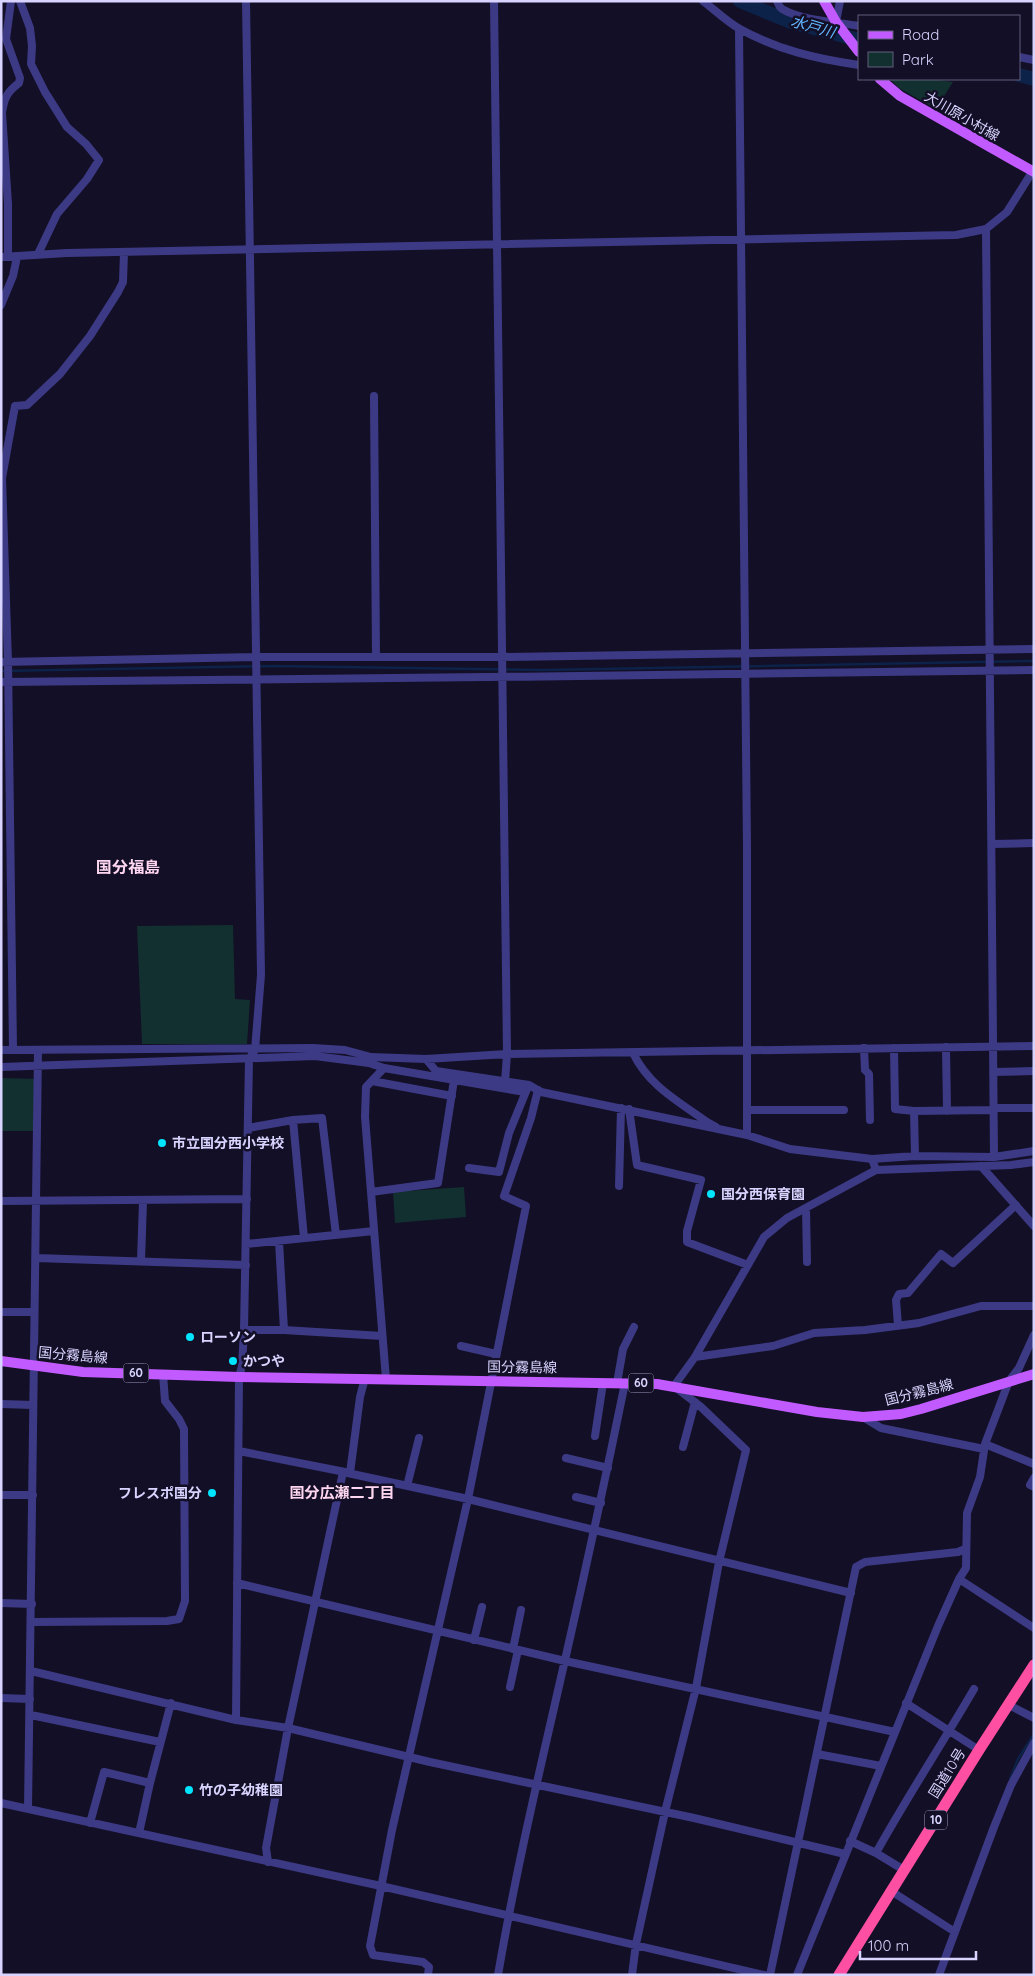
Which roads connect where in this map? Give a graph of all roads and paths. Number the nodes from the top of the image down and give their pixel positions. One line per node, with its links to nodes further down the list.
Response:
1 (11, 1): 12 (street)
2 (20, 1): 24 (street)
3 (246, 1): 22 (street)
4 (494, 1): 21 (street)
5 (703, 1): 11 (street)
6 (778, 1): 9 (street)
7 (824, 1): 9 (main road)
8 (840, 1): 9 (street)
9 (836, 22): 10 (street); 13 (main road)
10 (858, 26)
11 (739, 29): 16 (street); 20 (street)
12 (4, 38): 25 (street)
13 (858, 51)
14 (1020, 57): 15 (street)
15 (1034, 60)
16 (858, 65)
17 (881, 80): 18 (main road, 大川原小村線)
18 (1033, 171): 19 (street)
19 (986, 229): 20 (street); 31 (street)
20 (740, 240): 21 (street); 32 (street)
21 (497, 245): 22 (street); 35 (street)
22 (251, 250): 23 (street); 34 (street)
23 (124, 252): 24 (street); 29 (street)
24 (38, 254): 26 (street)
25 (5, 257): 26 (street)
26 (17, 257): 27 (street)
27 (1, 305)
28 (374, 396): 33 (street)
29 (2, 478): 36 (street)
30 (1034, 649): 31 (street)
31 (989, 651): 32 (street); 37 (street)
32 (745, 654): 35 (street); 38 (street)
33 (376, 657): 34 (street); 35 (street)
34 (256, 658): 36 (street); 41 (street)
35 (501, 658): 40 (street)
36 (6, 663): 42 (street)
37 (989, 668): 38 (street); 39 (street); 44 (street)
38 (745, 670): 40 (street); 54 (street)
39 (1034, 670)
40 (501, 674): 41 (street); 56 (street)
41 (256, 678): 42 (street); 53 (street)
42 (6, 680): 51 (street)
43 (1034, 843): 44 (street)
44 (992, 844): 45 (street)
45 (993, 1046): 46 (street); 47 (street); 64 (street)
46 (1034, 1046)
47 (946, 1047): 49 (street); 79 (street)
48 (864, 1048): 49 (street); 54 (street); 81 (street)
49 (894, 1048): 78 (street)
50 (1, 1050): 51 (street)
51 (13, 1050): 52 (street)
52 (38, 1050): 53 (street); 60 (street)
53 (255, 1050): 57 (street); 59 (street)
54 (747, 1050): 55 (street); 76 (street)
55 (633, 1053): 56 (street); 83 (street)
56 (507, 1054): 58 (street); 68 (street)
57 (250, 1059): 59 (street); 60 (street); 82 (street)
58 (426, 1059): 59 (street); 65 (street)
59 (370, 1060): 62 (street)
60 (38, 1066): 61 (street); 98 (street)
61 (1, 1067)
62 (384, 1068): 65 (street); 67 (street)
63 (1034, 1071): 64 (street)
64 (993, 1072): 75 (street)
65 (435, 1074): 66 (street); 68 (street)
66 (454, 1080): 71 (street); 72 (street)
67 (372, 1081): 72 (street); 94 (street)
68 (505, 1082): 69 (street)
69 (529, 1085): 70 (street); 71 (street)
70 (538, 1090): 74 (street); 122 (street)
71 (525, 1092): 91 (street)
72 (452, 1096): 94 (street)
73 (1034, 1108): 75 (street)
74 (625, 1109): 83 (street); 93 (street); 111 (street)
75 (993, 1109): 79 (street); 87 (street)
76 (747, 1110): 77 (street); 84 (street)
77 (844, 1110)
78 (914, 1111): 79 (street); 86 (street)
79 (947, 1111)
80 (293, 1120): 82 (street); 103 (street); 104 (street)
81 (870, 1120)
82 (248, 1128): 95 (street)
83 (727, 1132): 84 (street)
84 (747, 1135): 88 (street)
85 (1034, 1151): 87 (street)
86 (915, 1156): 87 (street); 88 (street)
87 (994, 1158)
88 (872, 1159): 92 (street)
89 (1034, 1162): 90 (street)
90 (981, 1166): 92 (street); 99 (street)
91 (469, 1168)
92 (876, 1170): 100 (street)
93 (619, 1186)
94 (370, 1192): 102 (street)
95 (247, 1199): 97 (street); 106 (street)
96 (1, 1201): 98 (street)
97 (143, 1201): 98 (street); 108 (street)
98 (36, 1202): 107 (street)
99 (1016, 1205): 101 (street); 115 (street)
100 (806, 1208): 109 (street); 111 (street)
101 (1034, 1226)
102 (374, 1231): 103 (street); 120 (street)
103 (336, 1235): 104 (street)
104 (304, 1238): 105 (street)
105 (279, 1240): 106 (street); 118 (street)
106 (246, 1244): 110 (street)
107 (36, 1258): 108 (street); 114 (street)
108 (141, 1261): 110 (street)
109 (807, 1262)
110 (246, 1264): 117 (street)
111 (748, 1265): 123 (street)
112 (1034, 1306): 115 (street)
113 (1, 1312): 114 (street)
114 (34, 1312): 125 (street)
115 (898, 1325): 123 (street)
116 (634, 1326): 134 (street)
117 (244, 1330): 118 (street); 128 (street)
118 (284, 1330): 120 (street)
119 (1034, 1335): 132 (street)
120 (382, 1336): 130 (street)
121 (461, 1346): 122 (street)
122 (496, 1354): 131 (street)
123 (695, 1356): 135 (street)
124 (1, 1361): 125 (main road, 国分霧島線 / 60)
125 (34, 1366): 126 (main road, 国分霧島線 / 60); 138 (street)
126 (164, 1374): 128 (main road, 国分霧島線 / 60); 168 (street)
127 (1034, 1374): 132 (main road, 国分霧島線 / 60)
128 (239, 1376): 129 (main road, 国分霧島線 / 60); 144 (street)
129 (365, 1378): 130 (main road, 国分霧島線 / 60); 148 (street)
130 (386, 1379): 131 (main road, 国分霧島線 / 60)
131 (490, 1380): 133 (main road, 国分霧島線 / 60); 155 (street)
132 (1009, 1381): 139 (main road, 国分霧島線 / 60); 142 (street)
133 (603, 1383): 134 (main road, 国分霧島線 / 60); 140 (street)
134 (621, 1383): 135 (main road, 国分霧島線 / 60); 147 (street)
135 (674, 1386): 136 (street); 139 (main road, 国分霧島線 / 60)
136 (695, 1402): 143 (street); 159 (street)
137 (1, 1404): 138 (street)
138 (33, 1404): 153 (street)
139 (863, 1417): 142 (street)
140 (595, 1436)
141 (419, 1438): 150 (street)
142 (985, 1446): 146 (street); 158 (street)
143 (684, 1447)
144 (239, 1451): 148 (street); 161 (street)
145 (566, 1458): 147 (street)
146 (1034, 1464)
147 (608, 1468): 156 (street)
148 (343, 1472): 150 (street); 163 (street)
149 (1034, 1478): 151 (street)
150 (407, 1486): 155 (street)
151 (1034, 1487)
152 (1, 1495): 153 (street)
153 (33, 1495): 165 (street)
154 (576, 1497): 156 (street)
155 (468, 1499): 157 (street); 170 (street)
156 (601, 1503): 157 (street)
157 (595, 1531): 159 (street); 173 (street)
158 (965, 1549): 160 (street); 162 (street)
159 (719, 1562): 162 (street); 177 (street)
160 (959, 1579): 169 (street); 182 (street)
161 (237, 1583): 163 (street); 187 (street)
162 (851, 1593): 185 (street)
163 (315, 1601): 170 (street); 188 (street)
164 (1, 1603): 165 (street)
165 (32, 1604): 168 (street)
166 (482, 1607): 171 (street)
167 (521, 1610): 172 (street)
168 (32, 1622): 175 (street)
169 (1034, 1628)
170 (438, 1632): 171 (street); 195 (street)
171 (474, 1640): 172 (street)
172 (515, 1650): 173 (street); 176 (street)
173 (565, 1661): 177 (street); 198 (street)
174 (1034, 1665): 183 (highway, 国道10号 / 10)
175 (31, 1671): 180 (street); 181 (street)
176 (510, 1688)
177 (696, 1688): 185 (street); 201 (street)
178 (974, 1689): 189 (street)
179 (1, 1698): 180 (street)
180 (30, 1699): 184 (street)
181 (170, 1703): 187 (street); 191 (street)
182 (906, 1704): 189 (street); 190 (street)
183 (1009, 1704): 186 (street); 193 (highway, 国道10号 / 10)
184 (31, 1715): 191 (street); 200 (street)
185 (826, 1717): 190 (street); 194 (street)
186 (1034, 1718)
187 (236, 1720): 188 (street)
188 (288, 1728): 195 (street); 208 (street)
189 (950, 1731): 193 (street); 206 (street)
190 (894, 1732): 196 (street)
191 (160, 1742): 197 (street)
192 (1034, 1743): 213 (street)
193 (979, 1750): 209 (highway, 国道10号 / 10)
194 (817, 1754): 196 (street); 205 (street)
195 (410, 1757): 198 (street); 210 (street)
196 (881, 1766): 204 (street)
197 (150, 1782): 202 (street); 203 (street)
198 (536, 1784): 201 (street); 212 (street)
199 (1, 1803): 200 (street)
200 (28, 1809): 202 (street)
201 (665, 1812): 205 (street); 214 (street)
202 (90, 1823): 203 (street)
203 (139, 1833): 208 (street)
204 (850, 1841): 206 (street); 207 (street)
205 (797, 1843): 207 (street); 219 (street)
206 (876, 1853): 209 (street)
207 (845, 1854): 220 (street)
208 (268, 1862): 210 (street)
209 (904, 1870): 211 (highway, 国道10号 / 10)
210 (381, 1886): 212 (street); 215 (street)
211 (891, 1891): 213 (street); 221 (highway, 国道10号 / 10)
212 (508, 1916): 214 (street); 216 (street)
213 (955, 1932): 222 (street)
214 (636, 1944): 217 (street); 218 (street)
215 (428, 1975)
216 (498, 1975)
217 (632, 1975)
218 (764, 1975)
219 (770, 1975)
220 (798, 1975)
221 (839, 1975)
222 (939, 1975)

